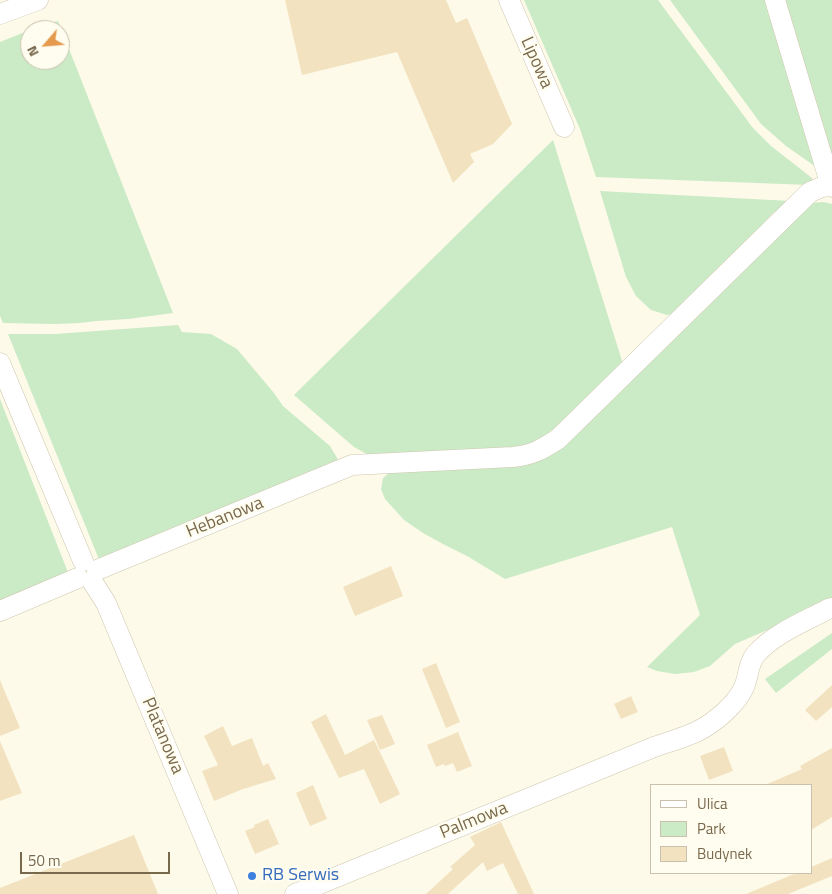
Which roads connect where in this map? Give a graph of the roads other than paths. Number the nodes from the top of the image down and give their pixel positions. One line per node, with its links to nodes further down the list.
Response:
1 (38, 0): 4 (street)
2 (509, 0): 5 (street, Lipowa)
3 (775, 0): 6 (street)
4 (0, 14)
5 (564, 127)
6 (831, 187): 8 (street, Hebanowa)
7 (0, 363): 8 (street, Platanowa)
8 (87, 573): 10 (street, Hebanowa); 11 (street, Platanowa)
9 (832, 608): 12 (street, Palmowa)
10 (0, 611)
11 (228, 894)
12 (295, 894)

